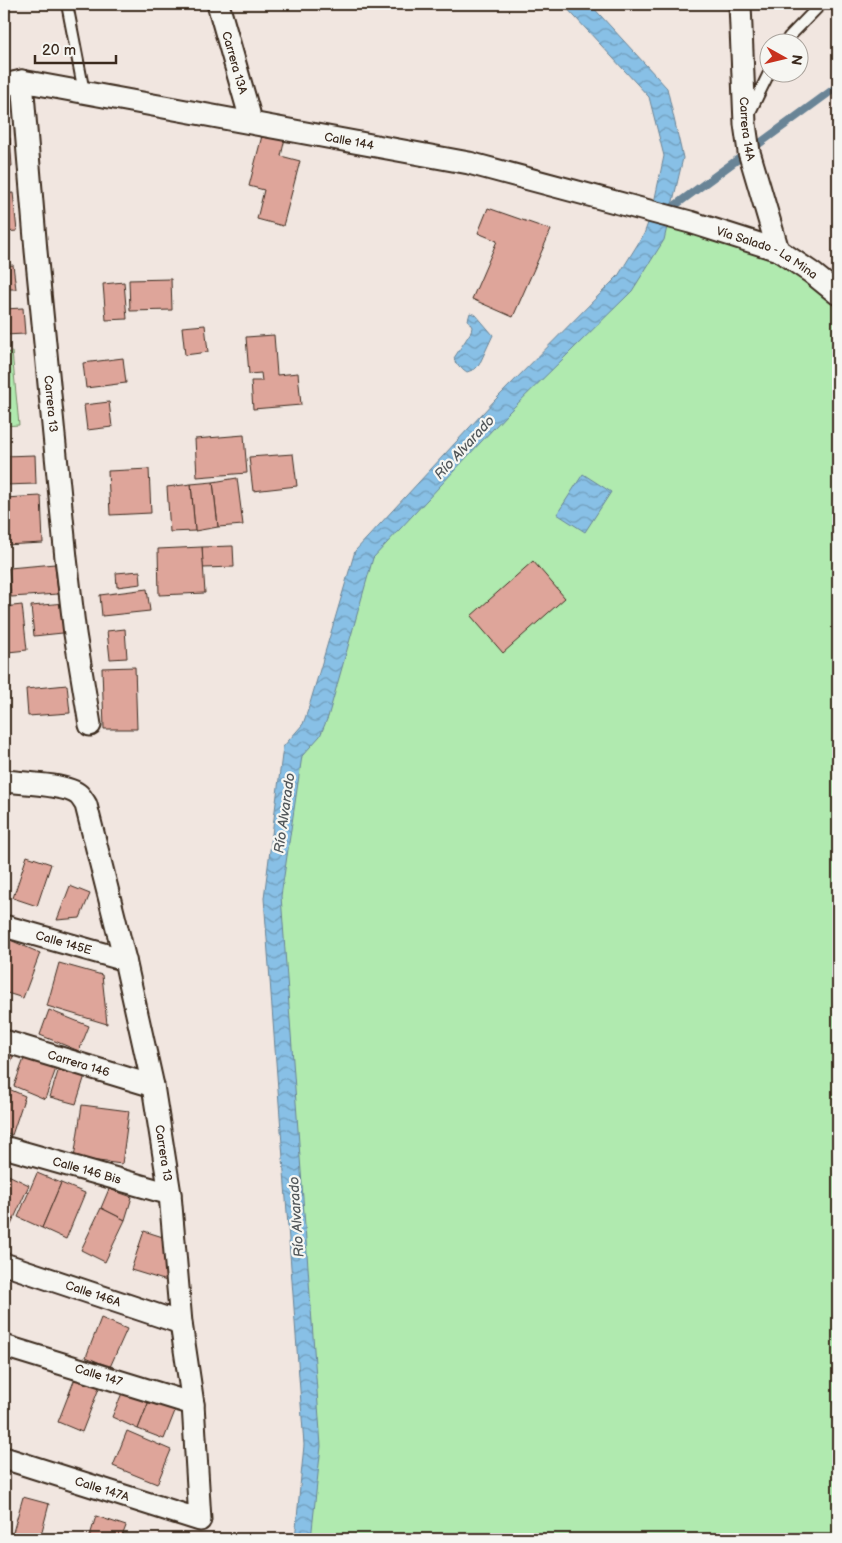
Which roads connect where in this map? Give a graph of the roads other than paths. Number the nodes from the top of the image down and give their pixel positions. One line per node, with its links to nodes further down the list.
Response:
1 (67, 4): 8 (lane)
2 (218, 4): 9 (street, Carrera 13A)
3 (740, 4): 10 (street, Carrera 14A)
4 (821, 4): 5 (lane)
5 (794, 32)
6 (765, 82): 10 (lane)
7 (13, 83): 8 (street, Calle 144); 14 (street, Carrera 13)
8 (84, 92): 9 (street, Calle 144)
9 (249, 122): 11 (street, Calle 144)
10 (745, 124): 12 (street, Carrera 14A)
11 (693, 223): 12 (street, Vía Salado - La Mina)
12 (778, 250): 13 (street, Vía Salado - La Mina)
13 (838, 294)
14 (90, 725)
15 (4, 781): 17 (street, Carrera 13)
16 (4, 926): 17 (street, Calle 145E)
17 (125, 960): 19 (street, Carrera 13)
18 (4, 1041): 19 (street, Carrera 146)
19 (152, 1086): 21 (street, Carrera 13)
20 (4, 1147): 21 (street, Calle 146 Bis)
21 (170, 1194): 23 (street, Carrera 13)
22 (4, 1264): 23 (street, Calle 146A)
23 (181, 1323): 25 (street, Carrera 13)
24 (4, 1346): 25 (street, Calle 147)
25 (193, 1404): 27 (street, Carrera 13)
26 (4, 1458): 27 (street, Calle 147A)
27 (200, 1520)

